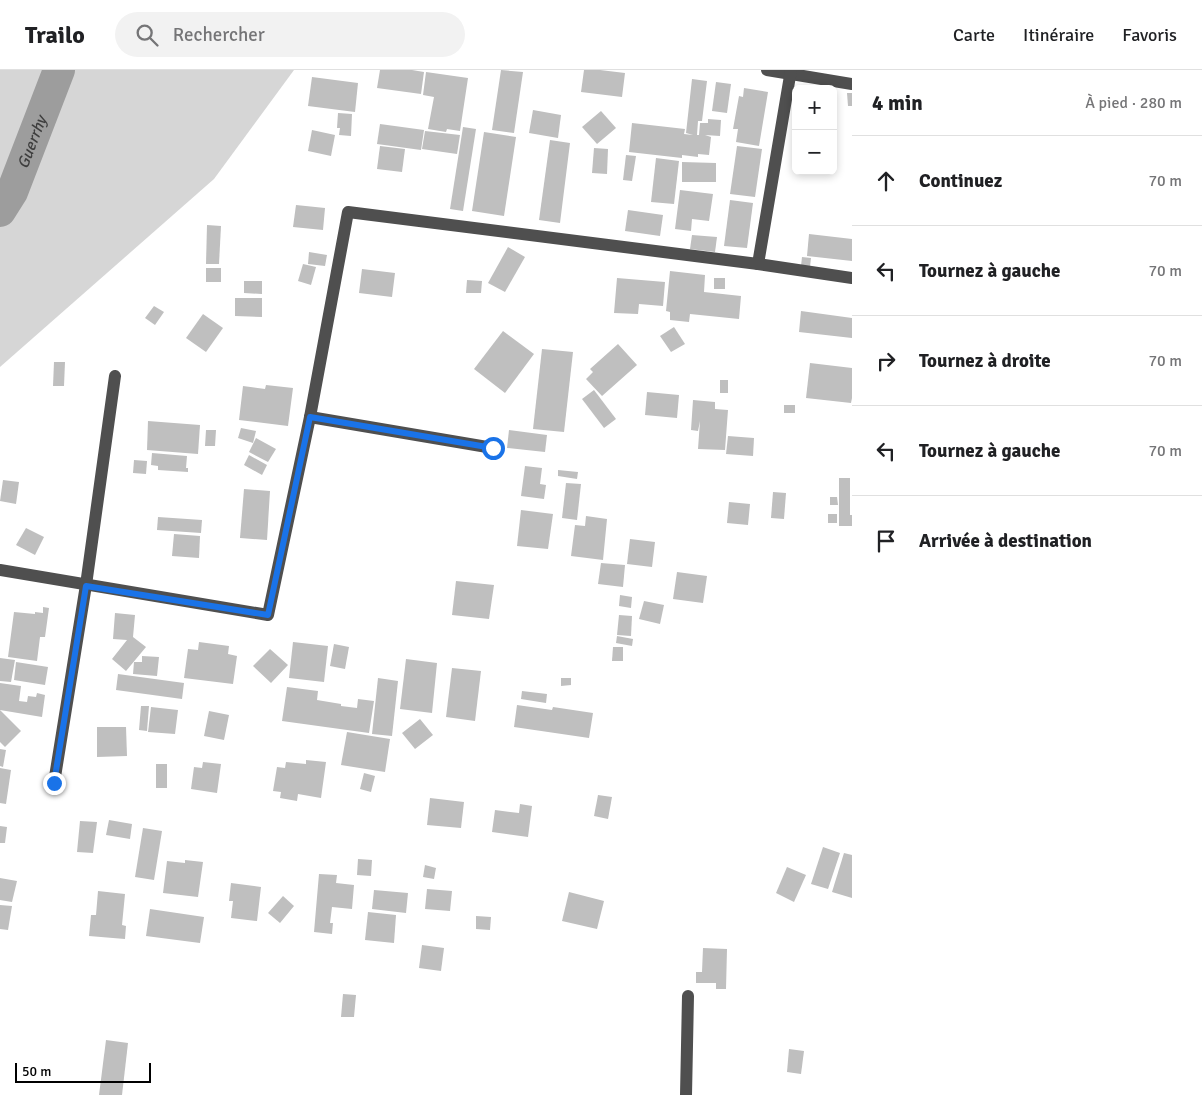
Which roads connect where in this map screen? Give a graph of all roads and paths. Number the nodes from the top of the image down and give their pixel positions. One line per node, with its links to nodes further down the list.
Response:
1 (768, 70): 2 (street)
2 (790, 72): 3 (street); 4 (street)
3 (852, 84)
4 (758, 264): 5 (street); 7 (street)
5 (852, 278)
6 (115, 376): 10 (street)
7 (310, 417): 8 (street); 10 (street)
8 (493, 448)
9 (0, 570): 10 (street)
10 (86, 586): 11 (street)
11 (54, 783)
12 (688, 996): 13 (street)
13 (686, 1095)

